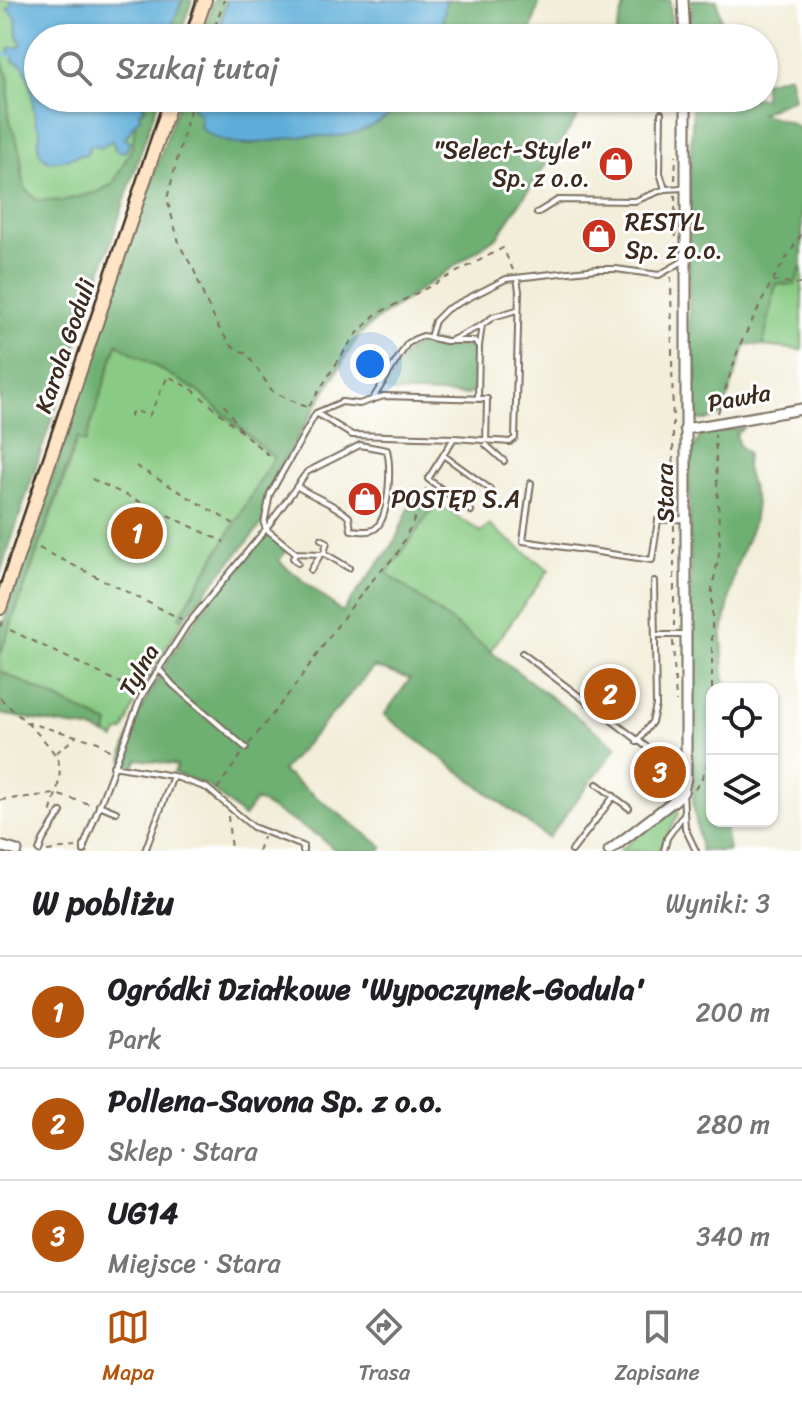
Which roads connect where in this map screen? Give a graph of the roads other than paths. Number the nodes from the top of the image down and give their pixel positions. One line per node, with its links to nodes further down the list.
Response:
1 (205, 0): 3 (main road)
2 (683, 0): 4 (street)
3 (197, 24)
4 (684, 24)
5 (167, 112): 40 (main road, Karola Goduli)
6 (685, 112): 8 (street, Stara)
7 (661, 113): 9 (lane)
8 (680, 188): 9 (lane); 11 (street, Stara)
9 (665, 189): 10 (lane)
10 (537, 213)
11 (680, 263): 12 (lane); 22 (street, Stara)
12 (517, 278): 13 (lane); 15 (lane)
13 (517, 310): 14 (lane); 24 (lane)
14 (482, 325): 16 (lane); 17 (lane)
15 (430, 337): 16 (lane); 19 (lane)
16 (450, 341): 17 (lane)
17 (479, 346): 18 (lane)
18 (478, 399): 19 (lane); 24 (lane)
19 (371, 402): 21 (lane)
20 (802, 409): 22 (street, Pawła)
21 (316, 413): 23 (lane); 32 (lane)
22 (682, 431): 31 (street, Stara)
23 (454, 438): 24 (lane); 25 (lane)
24 (486, 441): 26 (lane)
25 (443, 455): 29 (lane); 30 (lane)
26 (504, 461)
27 (531, 483): 31 (lane)
28 (298, 487): 28 (lane, Tylna); 32 (lane, Tylna)
29 (490, 489)
30 (471, 511)
31 (679, 519): 42 (street, Stara)
32 (266, 529): 34 (lane); 44 (lane, Tylna)
33 (321, 539): 35 (lane)
34 (296, 553): 35 (lane); 36 (lane)
35 (323, 553): 37 (lane); 38 (lane)
36 (298, 563)
37 (349, 568)
38 (311, 570)
39 (654, 581): 41 (lane)
40 (0, 608)
41 (655, 635): 42 (lane); 45 (lane)
42 (686, 635): 49 (street, Stara)
43 (522, 653): 45 (lane)
44 (159, 669): 46 (lane); 47 (lane, Tylna)
45 (637, 742): 49 (lane)
46 (246, 748)
47 (112, 764): 48 (lane); 53 (lane, Tylna)
48 (173, 776): 62 (lane); 63 (lane)
49 (686, 777): 51 (street, Stara)
50 (597, 784): 52 (lane)
51 (683, 792): 57 (lane); 65 (street)
52 (614, 796): 54 (lane); 64 (lane)
53 (96, 805): 56 (lane); 61 (lane, Tylna)
54 (629, 808)
55 (61, 812): 59 (lane)
56 (116, 812)
57 (684, 814): 66 (lane); 67 (lane)
58 (0, 846): 60 (street)
59 (39, 850)
60 (17, 851)
61 (84, 851)
62 (145, 851)
63 (303, 851)
64 (572, 851)
65 (609, 851)
66 (664, 851)
67 (696, 851)

